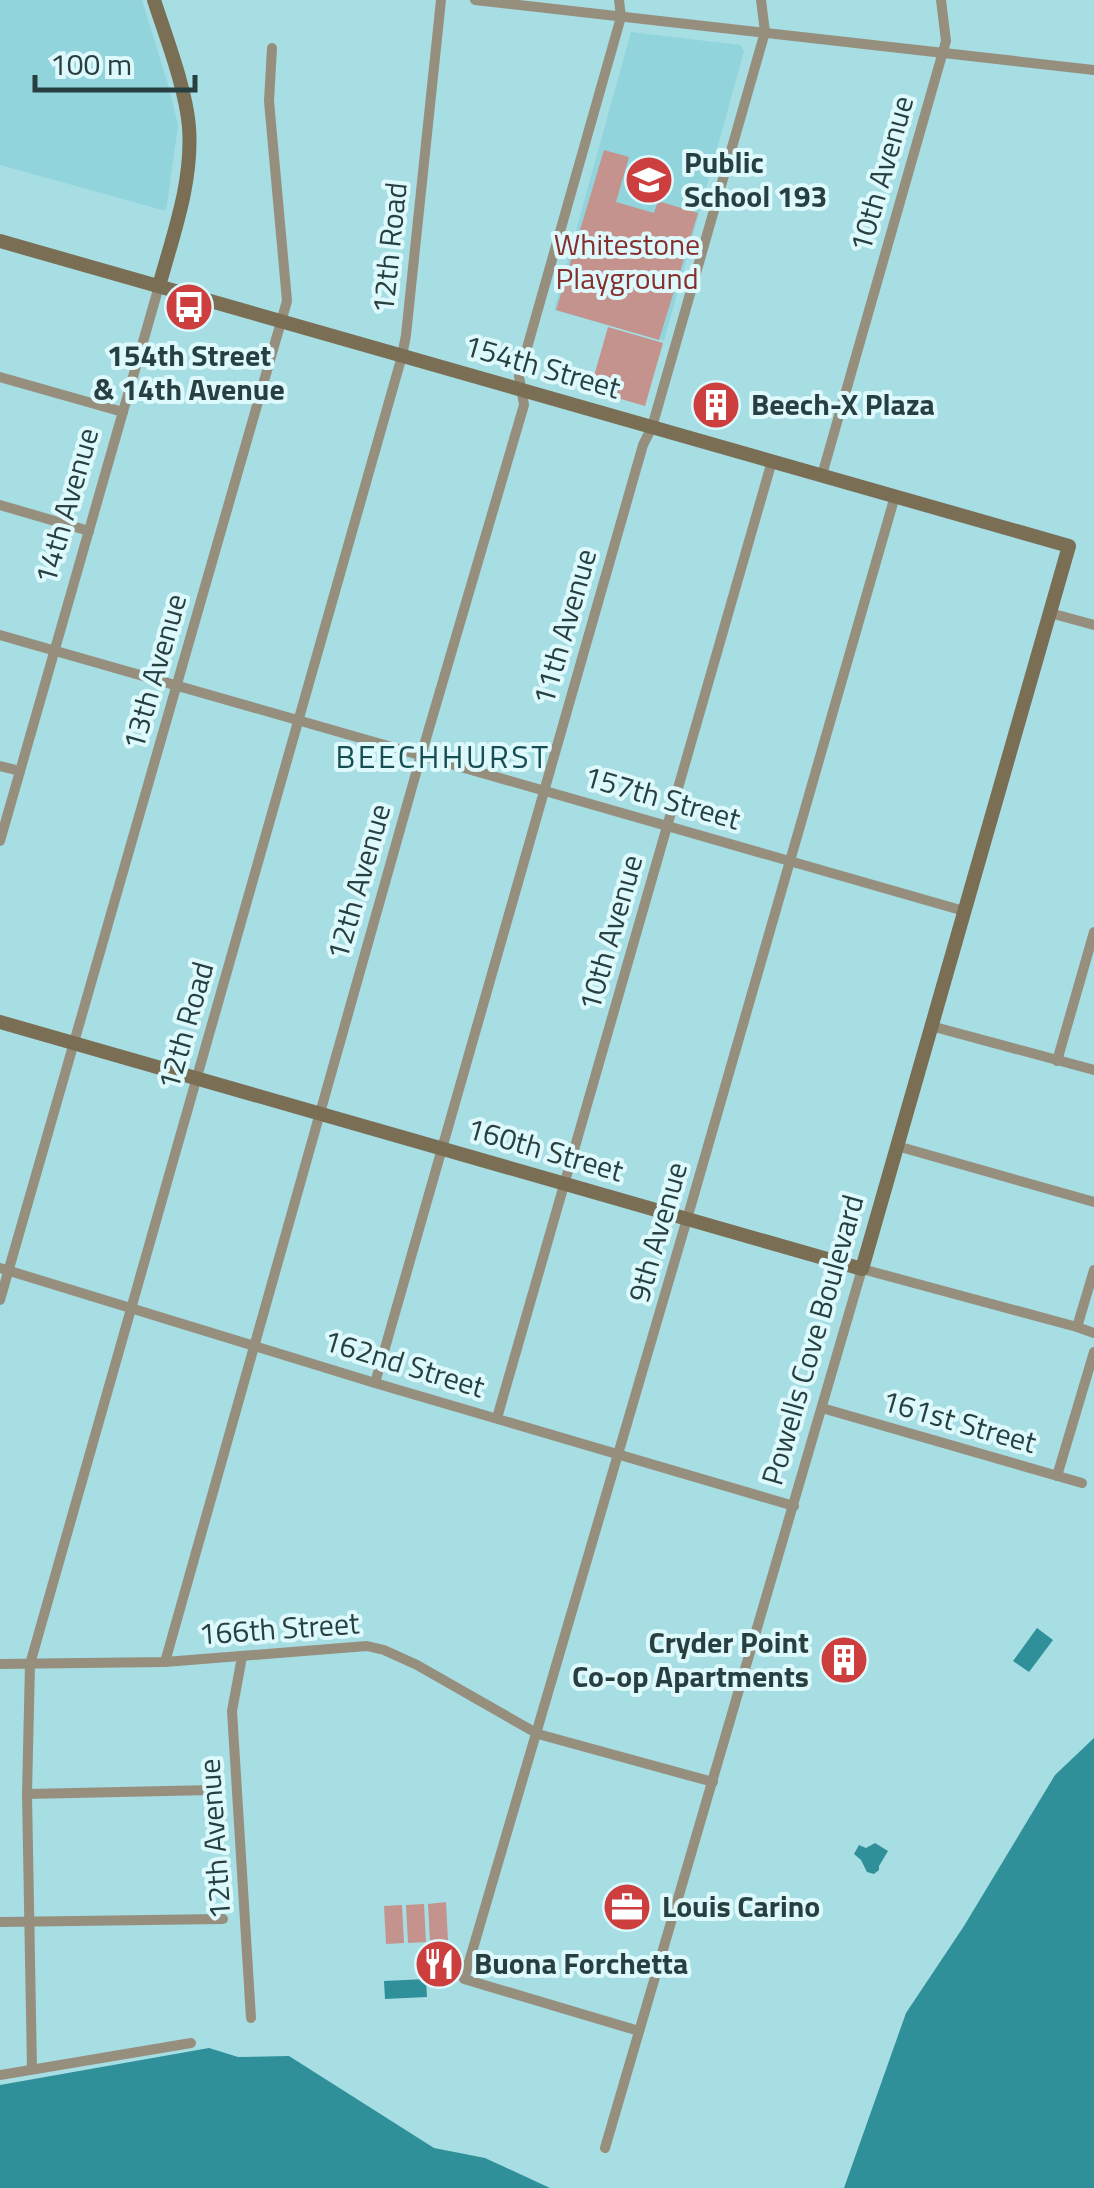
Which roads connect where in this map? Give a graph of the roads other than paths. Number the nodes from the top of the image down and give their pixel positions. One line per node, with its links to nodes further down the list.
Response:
1 (154, 0): 13 (street, 14th Avenue)
2 (441, 0): 15 (street, 12th Road)
3 (475, 0): 7 (street)
4 (619, 0): 7 (street, 12th Avenue)
5 (761, 0): 8 (street, 11th Avenue)
6 (941, 0): 10 (street, 10th Avenue)
7 (622, 16): 8 (street); 17 (street, 12th Avenue)
8 (765, 32): 10 (street); 19 (street, 11th Avenue)
9 (272, 48): 14 (street, 13th Avenue)
10 (942, 53): 11 (street); 21 (street, 10th Avenue)
11 (1094, 70)
12 (0, 241): 13 (street, 154th Street)
13 (158, 286): 14 (street, 154th Street); 18 (street, 14th Avenue)
14 (282, 321): 15 (street, 154th Street); 30 (street, 13th Avenue)
15 (402, 356): 17 (street, 154th Street); 31 (street, 12th Road)
16 (0, 377): 18 (street)
17 (521, 390): 19 (street, 154th Street); 32 (street, 12th Avenue)
18 (122, 412): 24 (street, 14th Avenue)
19 (652, 428): 20 (street, 154th Street); 35 (street, 11th Avenue)
20 (772, 461): 21 (street, 154th Street); 36 (street, 10th Avenue)
21 (822, 475): 22 (street, 154th Street)
22 (894, 496): 25 (street, 154th Street); 38 (street, 9th Avenue)
23 (0, 505): 24 (street)
24 (89, 530): 29 (street, 14th Avenue)
25 (1069, 546): 26 (street, Powells Cove Boulevard)
26 (1050, 613): 27 (street); 39 (street, Powells Cove Boulevard)
27 (1094, 625)
28 (0, 635): 29 (street, 157th Street)
29 (54, 650): 30 (street, 157th Street); 34 (street, 14th Avenue)
30 (177, 685): 31 (street, 157th Street); 43 (street, 13th Avenue)
31 (299, 720): 32 (street, 157th Street); 46 (street, 12th Road)
32 (422, 755): 35 (street, 157th Street); 47 (street, 12th Avenue)
33 (0, 766): 34 (street)
34 (20, 771): 37 (street, 14th Avenue)
35 (544, 790): 36 (street, 157th Street); 49 (street, 11th Avenue)
36 (668, 823): 38 (street, 157th Street); 50 (street, 10th Avenue)
37 (0, 842)
38 (790, 860): 39 (street, 157th Street); 52 (street, 9th Avenue)
39 (964, 911): 42 (street, Powells Cove Boulevard)
40 (1094, 932): 44 (street)
41 (0, 1022): 43 (street, 160th Street)
42 (931, 1026): 44 (street); 48 (street, Powells Cove Boulevard)
43 (74, 1044): 46 (street, 160th Street); 54 (street, 13th Avenue)
44 (1058, 1060): 45 (street)
45 (1094, 1070)
46 (196, 1079): 47 (street, 160th Street); 57 (street, 12th Road)
47 (319, 1114): 49 (street, 160th Street); 60 (street, 12th Avenue)
48 (897, 1146): 51 (street); 53 (street, Powells Cove Boulevard)
49 (442, 1149): 50 (street, 160th Street); 62 (street, 11th Avenue)
50 (564, 1184): 52 (street, 160th Street); 64 (street, 10th Avenue)
51 (1094, 1202)
52 (688, 1220): 53 (street, 160th Street); 65 (street, 9th Avenue)
53 (862, 1269): 58 (street, 160th Street); 63 (street, Powells Cove Boulevard)
54 (4, 1270): 56 (street, 13th Avenue); 57 (street, 162nd Street)
55 (1094, 1270): 58 (street)
56 (0, 1300)
57 (131, 1308): 60 (street, 162nd Street); 72 (street, 12th Road)
58 (1077, 1327): 59 (street, 160th Street)
59 (1094, 1334)
60 (253, 1344): 62 (street, 162nd Street); 70 (street, 12th Avenue)
61 (1094, 1352): 66 (street)
62 (375, 1383): 64 (street, 162nd Street)
63 (822, 1408): 66 (street, 161st Street); 68 (street, Powells Cove Boulevard)
64 (497, 1418): 65 (street, 162nd Street)
65 (618, 1454): 68 (street, 162nd Street); 73 (street, 9th Avenue)
66 (1057, 1476): 67 (street, 161st Street)
67 (1082, 1483)
68 (794, 1506): 74 (street, Powells Cove Boulevard)
69 (242, 1657): 70 (street, 166th Street); 73 (street, 166th Street); 80 (street, 12th Avenue)
70 (165, 1662): 72 (street, 166th Street)
71 (0, 1664): 72 (street, 166th Street)
72 (30, 1664): 76 (street, 12th Road)
73 (538, 1734): 74 (street, 166th Street); 81 (street, 9th Avenue)
74 (713, 1782): 81 (street, Powells Cove Boulevard)
75 (213, 1790): 76 (street)
76 (27, 1794): 79 (street, 12th Road)
77 (223, 1919): 79 (street)
78 (0, 1922): 79 (street)
79 (29, 1922): 83 (street, 12th Road)
80 (251, 2018)
81 (639, 2031): 85 (street, Powells Cove Boulevard)
82 (191, 2043): 83 (street)
83 (32, 2069): 84 (street)
84 (0, 2075)
85 (605, 2148)

